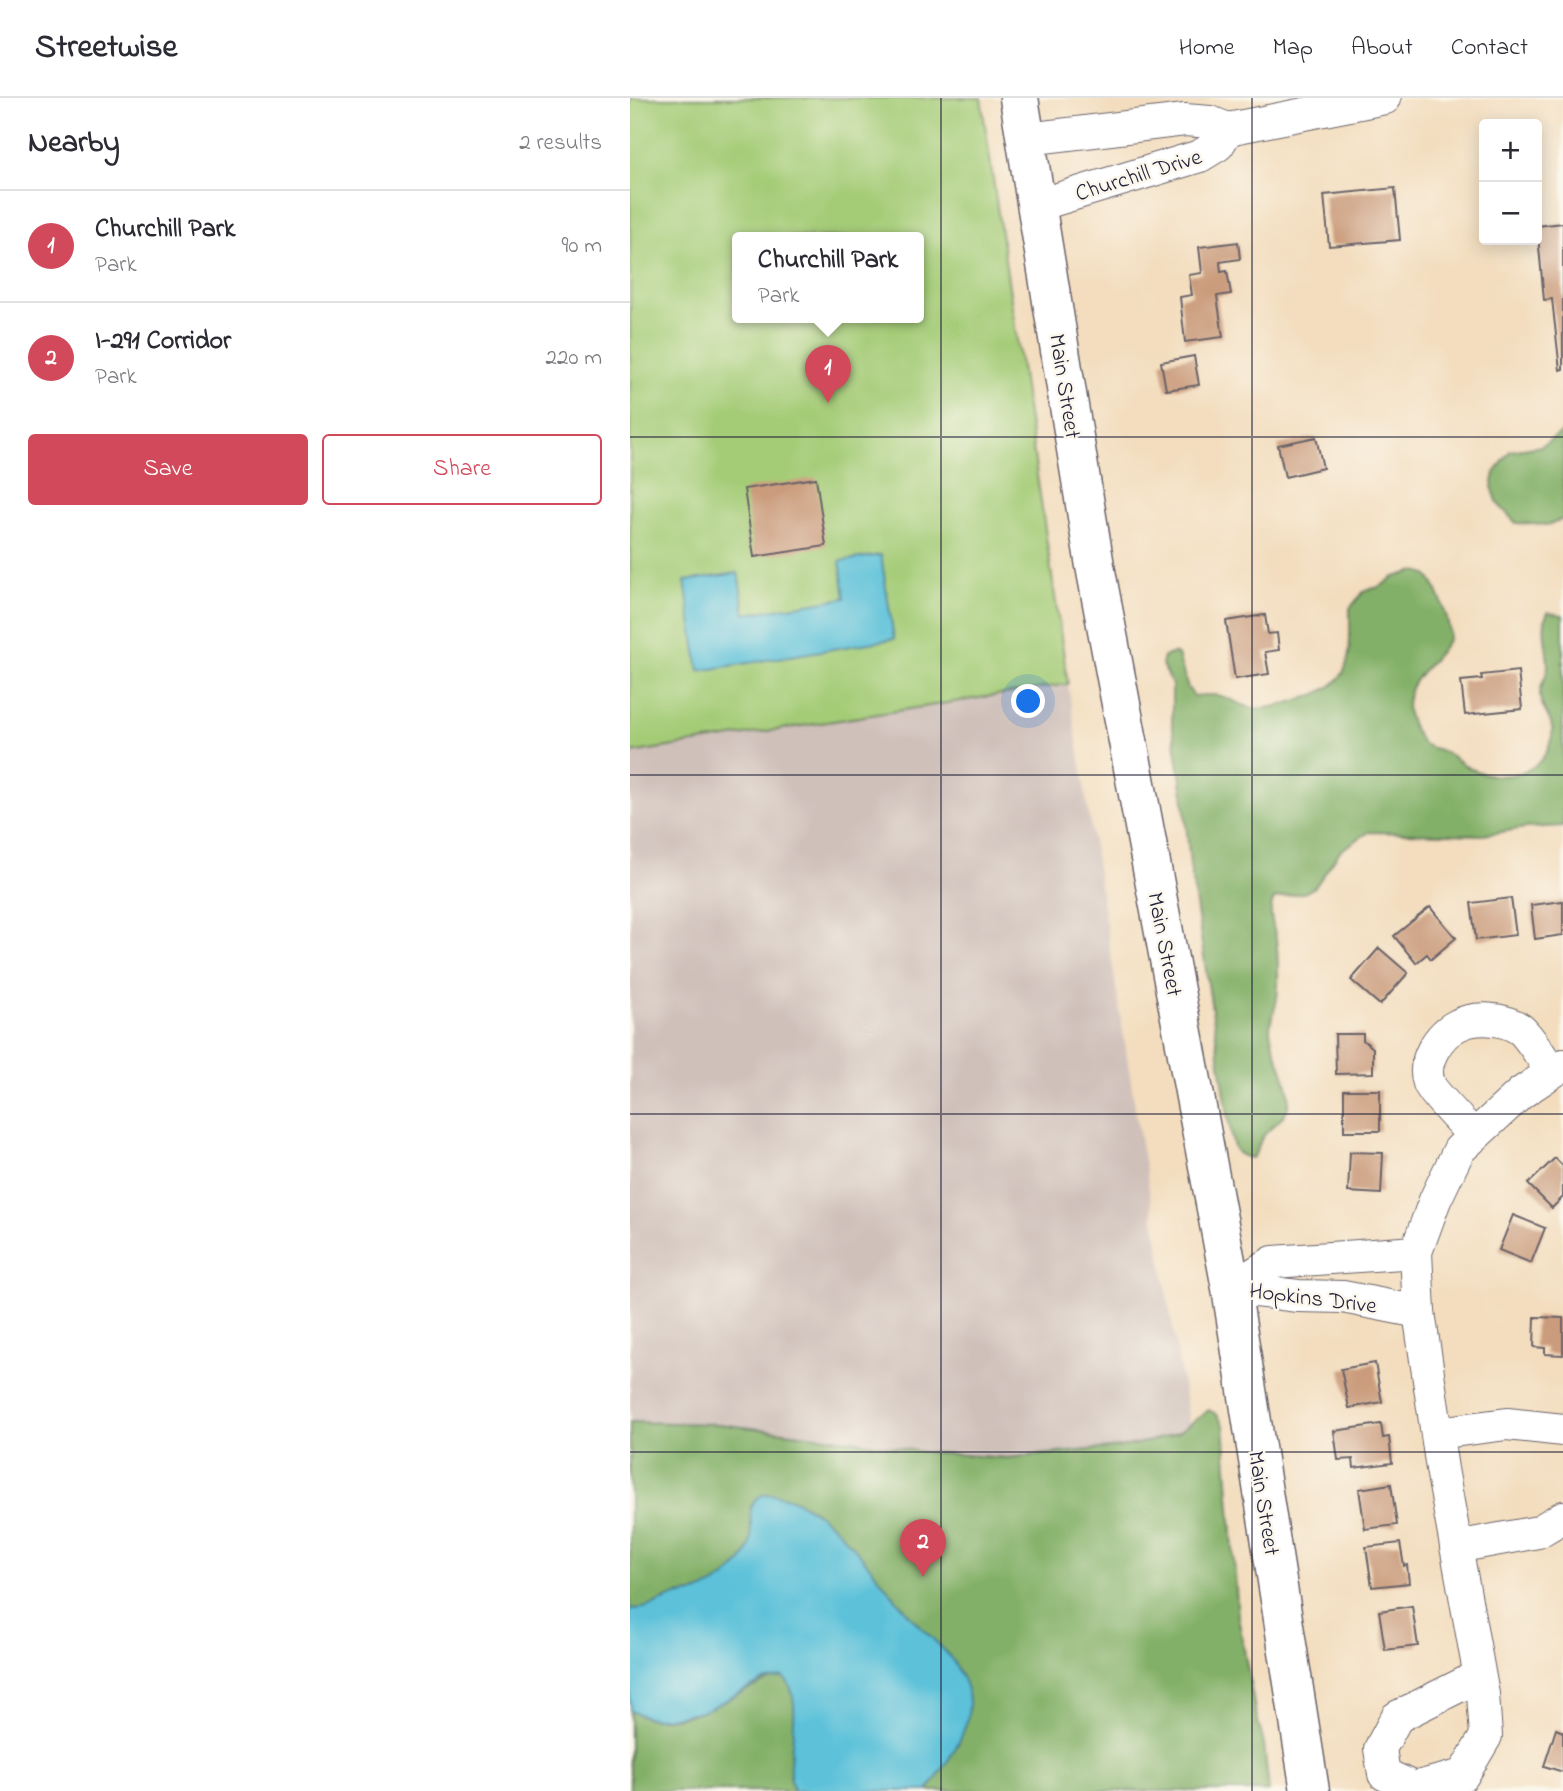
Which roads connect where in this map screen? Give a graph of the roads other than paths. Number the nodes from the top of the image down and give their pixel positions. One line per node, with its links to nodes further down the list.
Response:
1 (1019, 98): 4 (main road, Main Street)
2 (1385, 98): 3 (street, Churchill Drive)
3 (1228, 129): 4 (street, Churchill Drive); 5 (street, Churchill Drive)
4 (1027, 139): 5 (main road, Main Street)
5 (1038, 205): 9 (main road, Main Street)
6 (1558, 1068): 7 (street); 7 (street)
7 (1474, 1136): 8 (street)
8 (1416, 1252): 9 (street, Hopkins Drive); 10 (street)
9 (1231, 1288): 10 (street, Hopkins Drive); 16 (main road, Main Street)
10 (1419, 1312): 12 (street)
11 (1563, 1430): 12 (street)
12 (1437, 1433): 14 (street)
13 (1563, 1517): 14 (street)
14 (1457, 1547): 15 (street)
15 (1479, 1676)
16 (1311, 1791)

